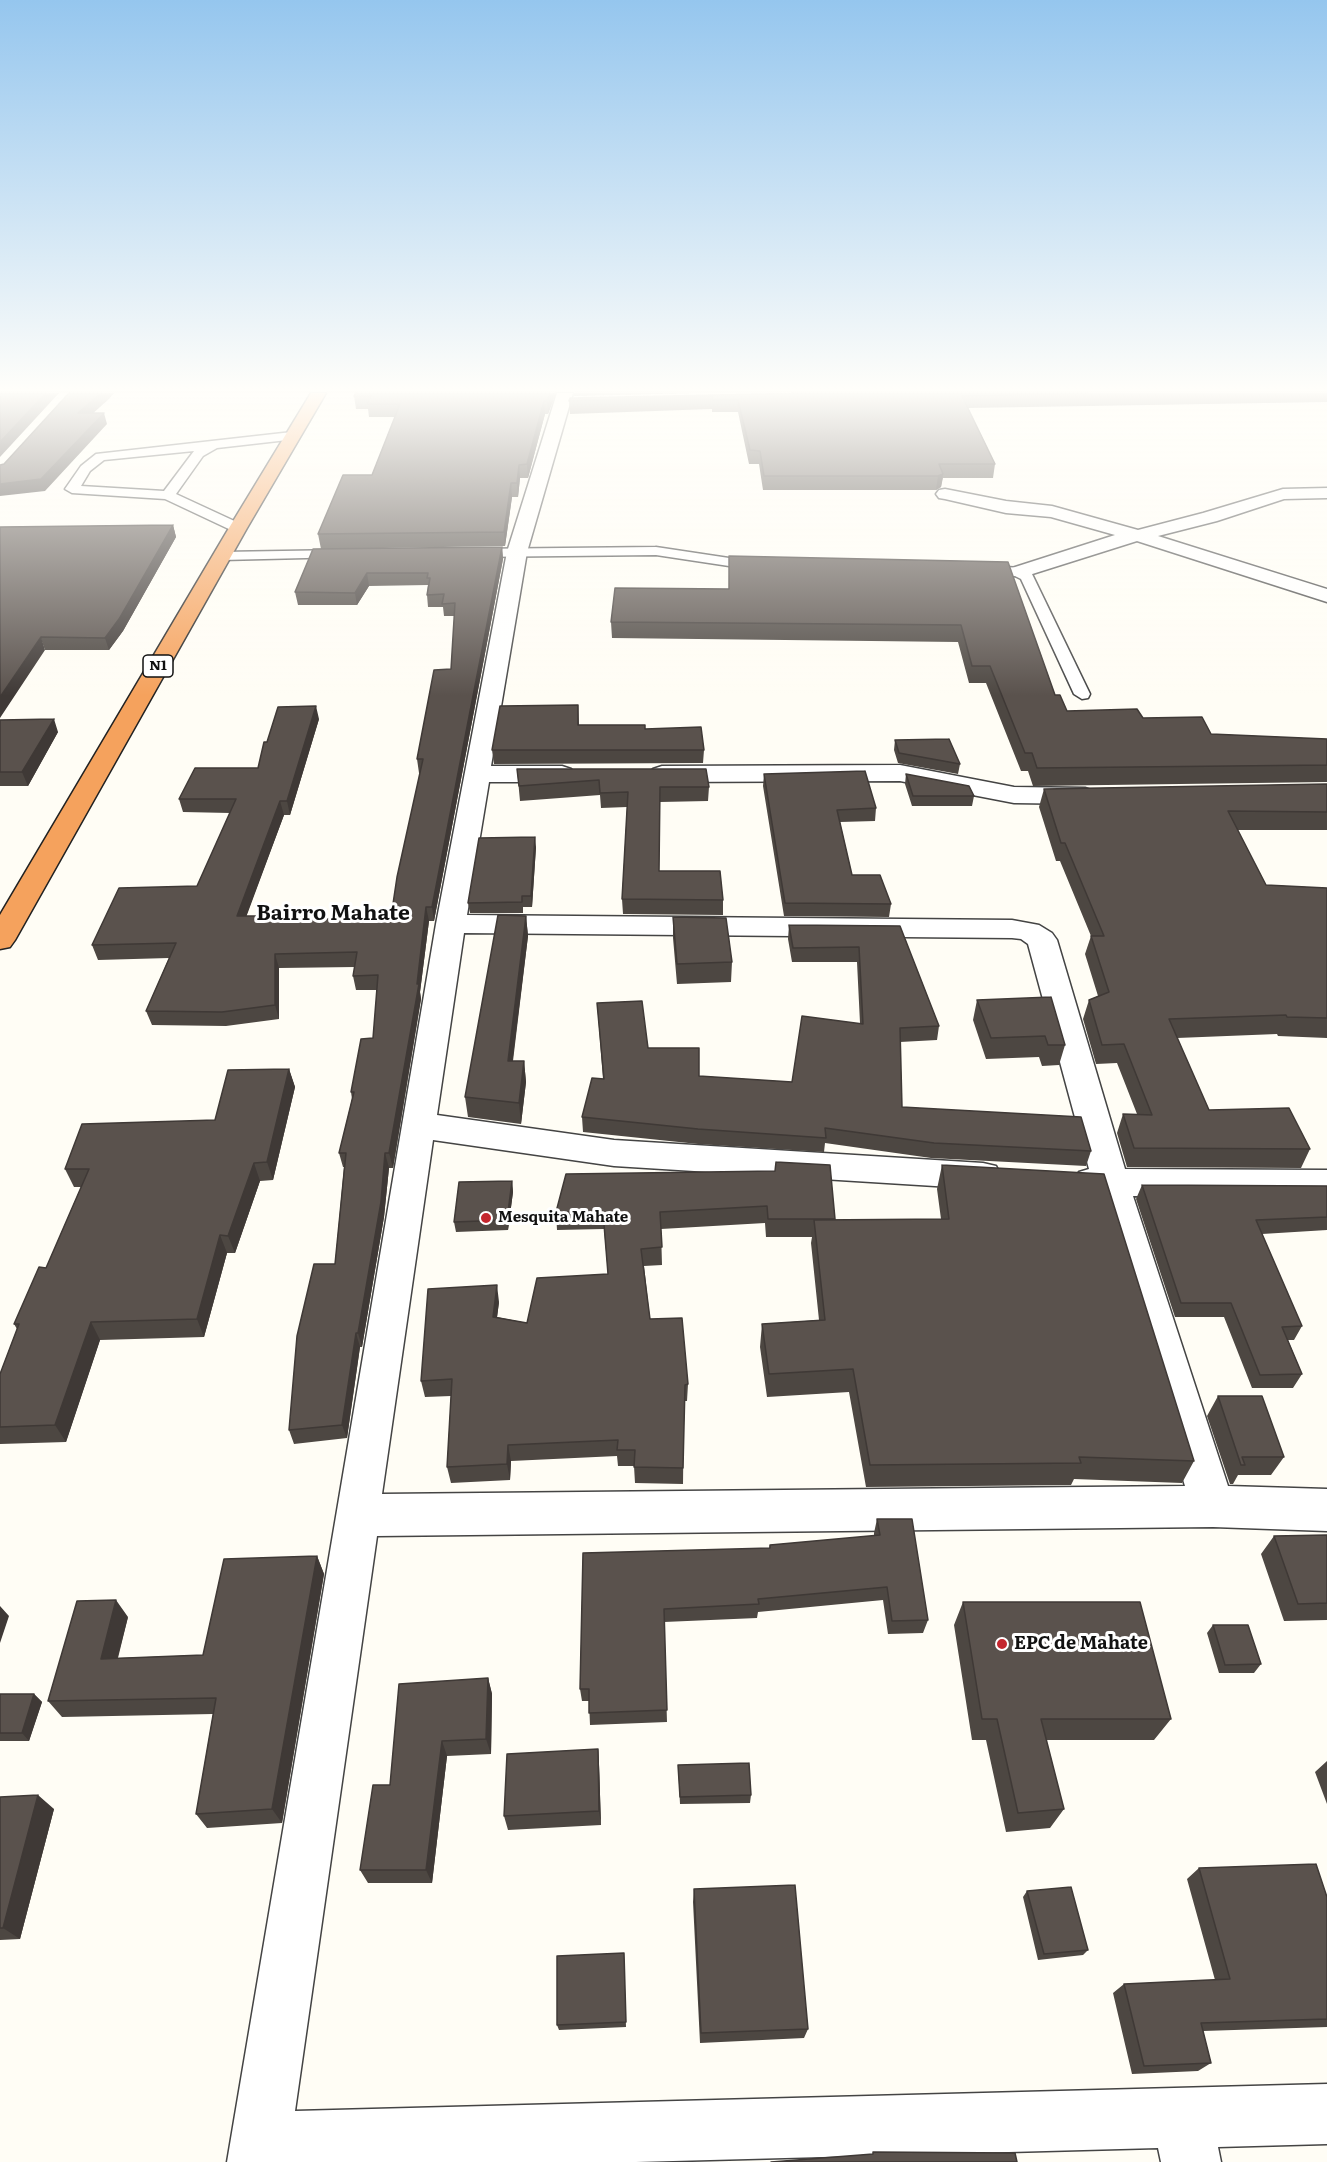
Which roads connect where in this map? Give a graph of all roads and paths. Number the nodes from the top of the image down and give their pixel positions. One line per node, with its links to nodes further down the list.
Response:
1 (150, 494): 6 (lane)
2 (258, 494): 7 (highway, N1)
3 (536, 494): 9 (street)
4 (945, 494): 8 (street)
5 (1307, 494): 8 (street)
6 (168, 495): 7 (lane)
7 (238, 528): 12 (highway, N1)
8 (1139, 536): 15 (street); 16 (street)
9 (517, 552): 10 (lane); 13 (lane); 18 (street)
10 (458, 553)
11 (363, 554): 12 (lane)
12 (222, 556): 23 (highway, N1)
13 (775, 563)
14 (983, 569): 15 (lane)
15 (1019, 572): 17 (lane)
16 (1327, 596)
17 (1082, 694)
18 (478, 774): 19 (street); 22 (street)
19 (584, 774)
20 (642, 774): 21 (street)
21 (1108, 796)
22 (452, 924): 24 (street); 27 (street)
23 (0, 940)
24 (418, 1125): 25 (street); 31 (street)
25 (1019, 1178)
26 (1065, 1180): 27 (street)
27 (1111, 1183): 28 (street); 29 (street)
28 (1327, 1184)
29 (1213, 1506): 30 (street); 31 (street)
30 (1327, 1509)
31 (358, 1515): 34 (street)
32 (1327, 2114): 33 (street)
33 (1186, 2140): 34 (street)
34 (259, 2152)

